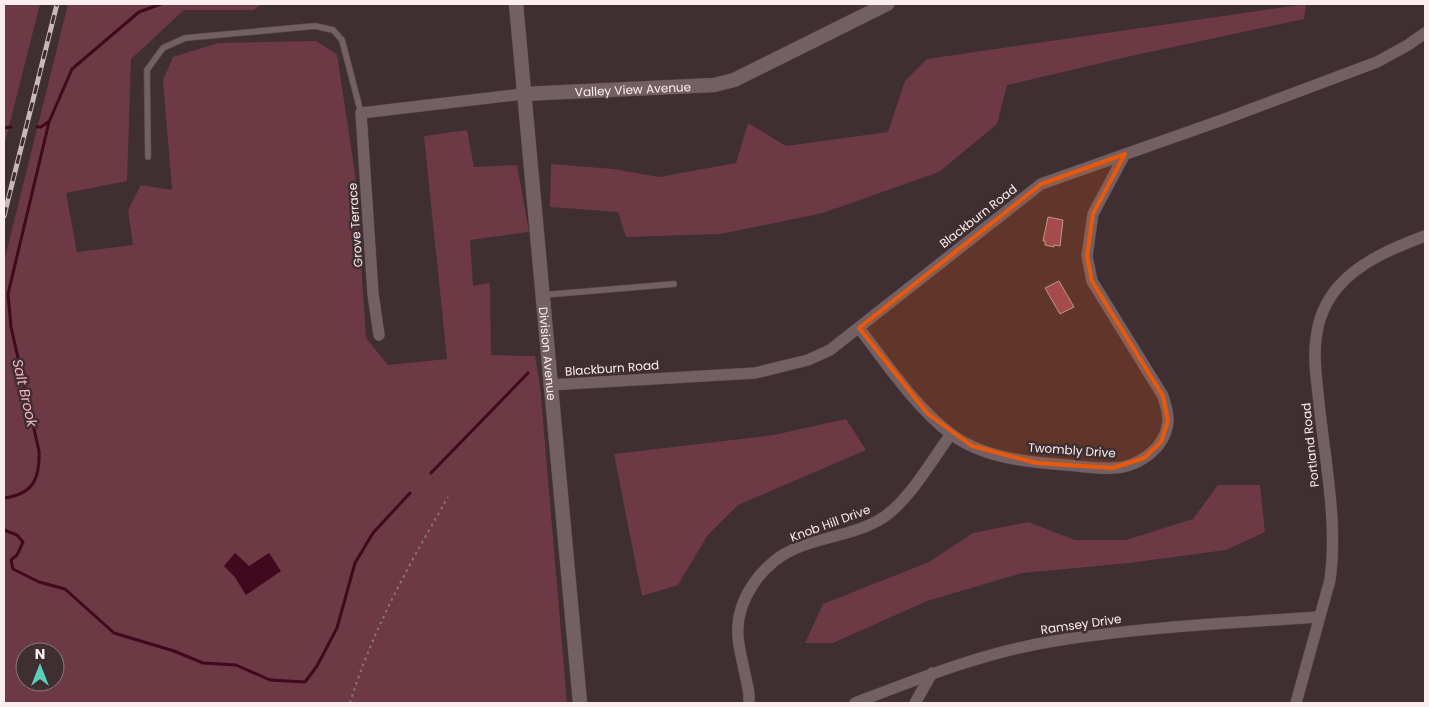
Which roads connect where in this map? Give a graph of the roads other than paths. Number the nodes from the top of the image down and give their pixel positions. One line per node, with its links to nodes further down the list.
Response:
1 (516, 4): 4 (street, Division Avenue)
2 (887, 4): 4 (street, Valley View Avenue)
3 (1425, 33): 6 (street, Blackburn Road)
4 (523, 94): 5 (street, Valley View Avenue); 10 (street, Division Avenue)
5 (361, 113): 7 (lane); 12 (street, Grove Terrace)
6 (1124, 154): 11 (street, Blackburn Road); 14 (street, Twombly Drive)
7 (148, 157)
8 (1425, 236): 15 (street, Portland Road)
9 (674, 284): 10 (lane)
10 (541, 295): 13 (street, Division Avenue)
11 (859, 328): 13 (street, Blackburn Road); 14 (street, Twombly Drive)
12 (379, 334)
13 (550, 386): 17 (street, Division Avenue)
14 (951, 434): 18 (street, Knob Hill Drive)
15 (1320, 617): 16 (street, Ramsey Drive); 21 (street, Portland Road)
16 (932, 673): 19 (street, Ramsey Drive); 20 (street)
17 (580, 703)
18 (748, 703)
19 (855, 703)
20 (915, 703)
21 (1296, 703)

